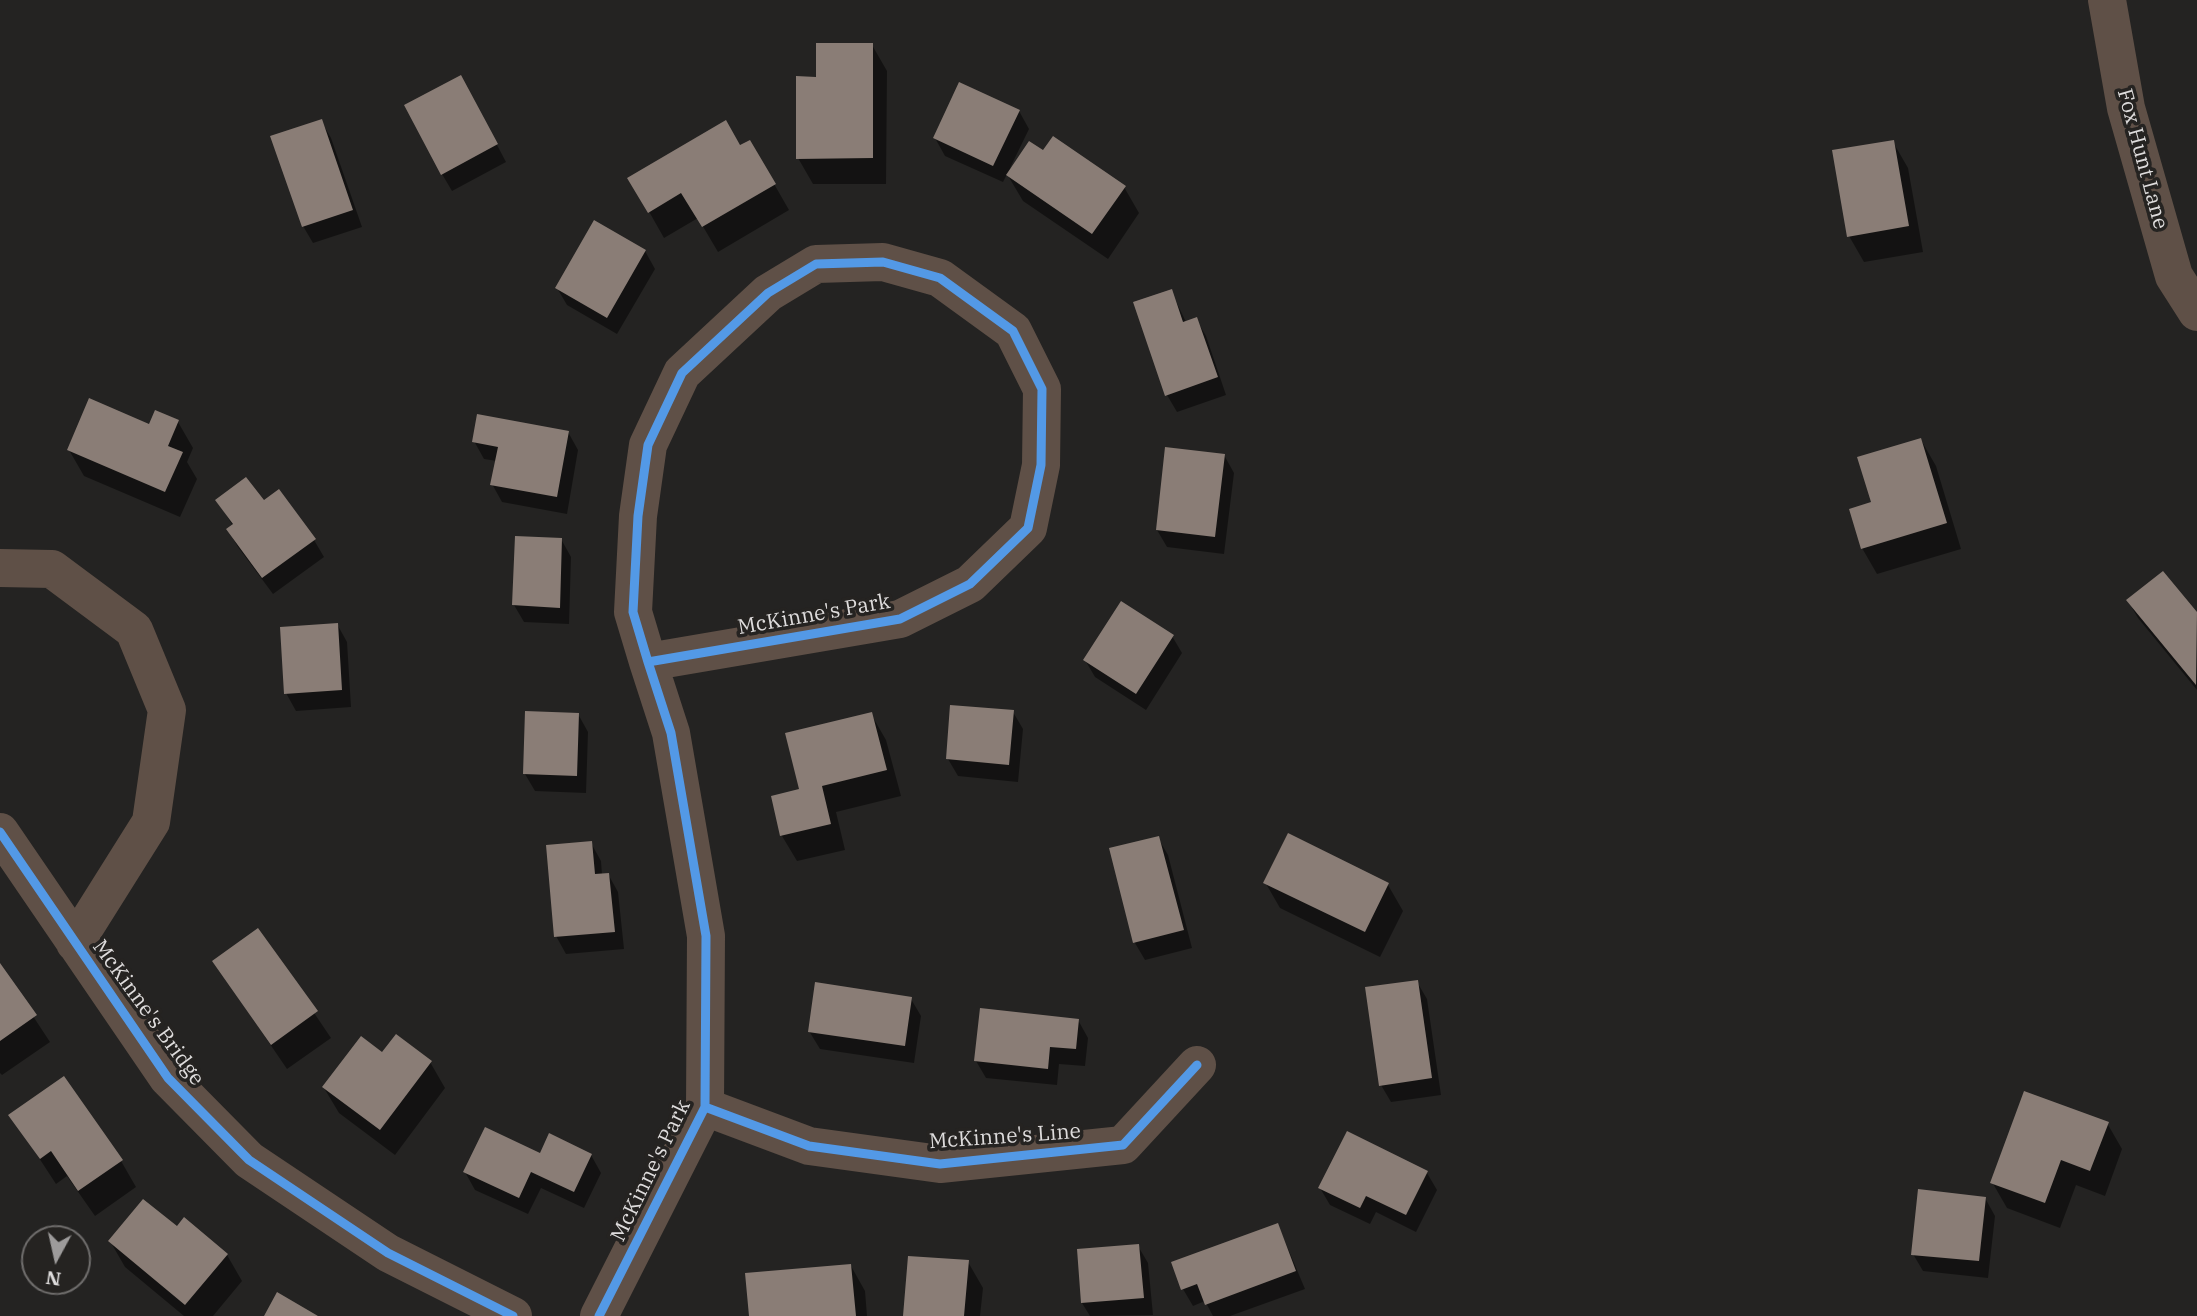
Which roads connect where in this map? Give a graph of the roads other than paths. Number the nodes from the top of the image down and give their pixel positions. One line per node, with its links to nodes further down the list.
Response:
1 (2107, 0): 2 (street, Fox Hunt Lane)
2 (2197, 312)
3 (0, 568): 6 (street)
4 (648, 662): 4 (street, McKinne's Park); 8 (street, McKinne's Park)
5 (0, 832): 6 (street, McKinne's Bridge)
6 (75, 943): 9 (street, McKinne's Bridge)
7 (1197, 1065): 8 (street, McKinne's Line)
8 (705, 1107): 10 (street, McKinne's Park)
9 (513, 1316)
10 (598, 1316)

